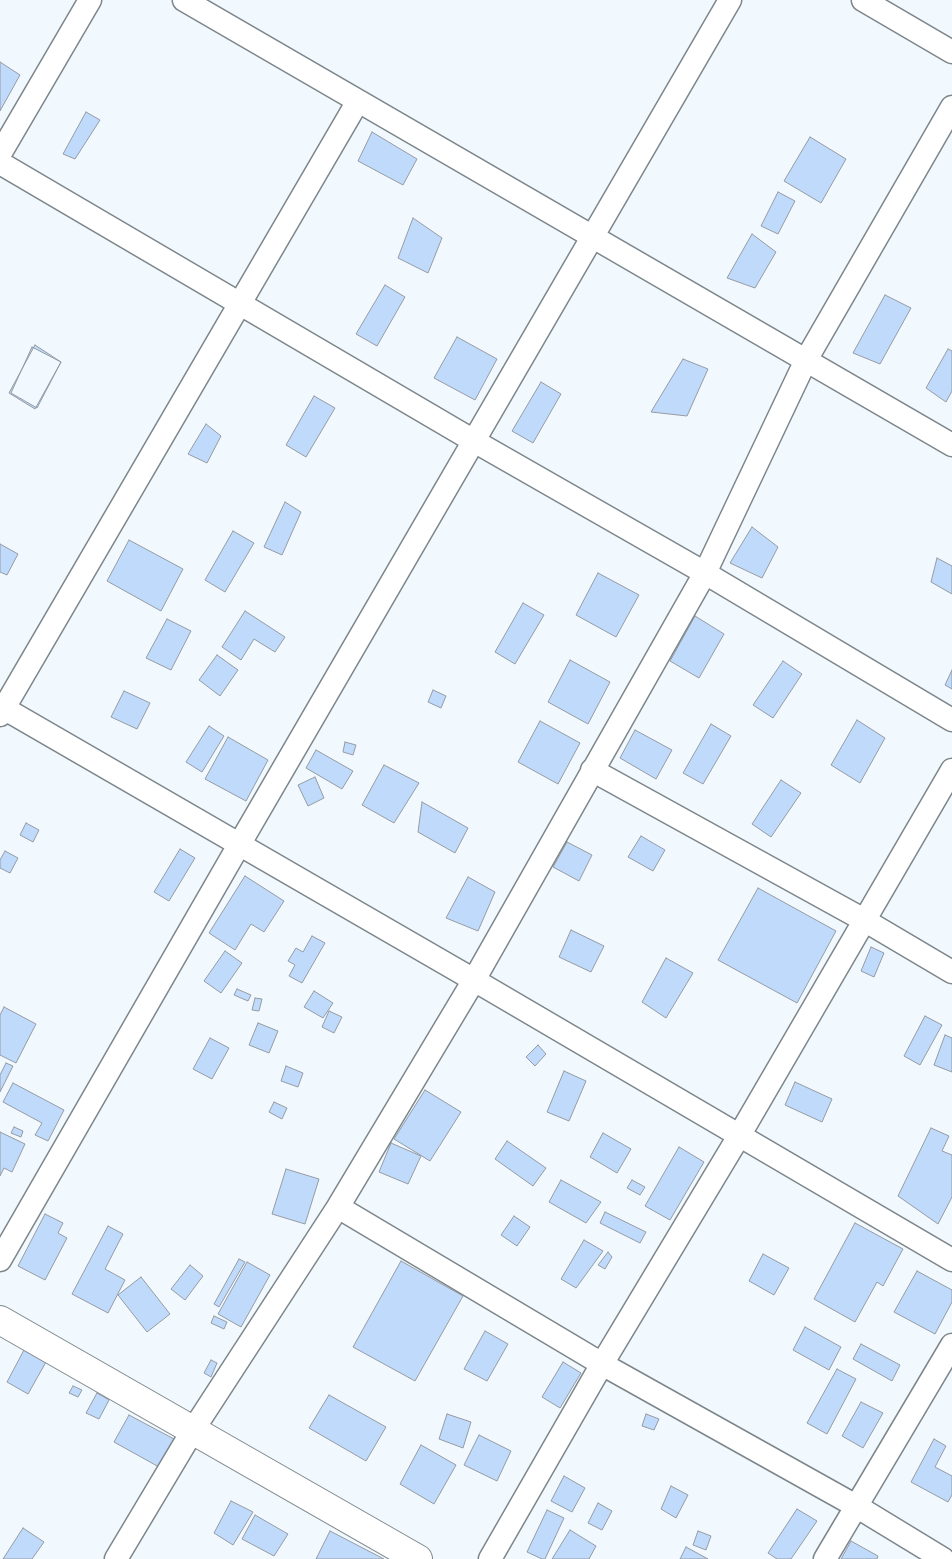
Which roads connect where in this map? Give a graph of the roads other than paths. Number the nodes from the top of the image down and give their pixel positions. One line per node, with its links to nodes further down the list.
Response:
1 (90, 0): 8 (street)
2 (184, 0): 6 (street)
3 (730, 0): 10 (street)
4 (863, 0): 5 (street)
5 (952, 52)
6 (358, 101): 10 (street); 11 (street)
7 (952, 107): 12 (street)
8 (0, 154)
9 (0, 163): 11 (street)
10 (593, 237): 12 (street); 13 (street)
11 (240, 303): 13 (street); 16 (street)
12 (806, 360): 14 (street); 15 (street)
13 (474, 441): 15 (street); 20 (street)
14 (952, 445)
15 (706, 573): 17 (street); 18 (street)
16 (1, 710): 20 (street)
17 (952, 720)
18 (592, 770): 21 (street); 23 (street)
19 (952, 770): 21 (street)
20 (239, 845): 23 (street); 26 (street)
21 (864, 920): 22 (street); 24 (street)
22 (952, 972)
23 (474, 980): 24 (street); 25 (street)
24 (739, 1136): 27 (street); 30 (street)
25 (338, 1207): 30 (street); 31 (street)
26 (0, 1260)
27 (952, 1260)
28 (0, 1320): 31 (main road)
29 (952, 1345): 32 (street)
30 (602, 1364): 32 (street); 35 (street)
31 (193, 1430): 33 (street); 34 (main road)
32 (856, 1506): 36 (street); 37 (street)
33 (116, 1559)
34 (418, 1559)
35 (490, 1559)
36 (825, 1559)
37 (943, 1559)

